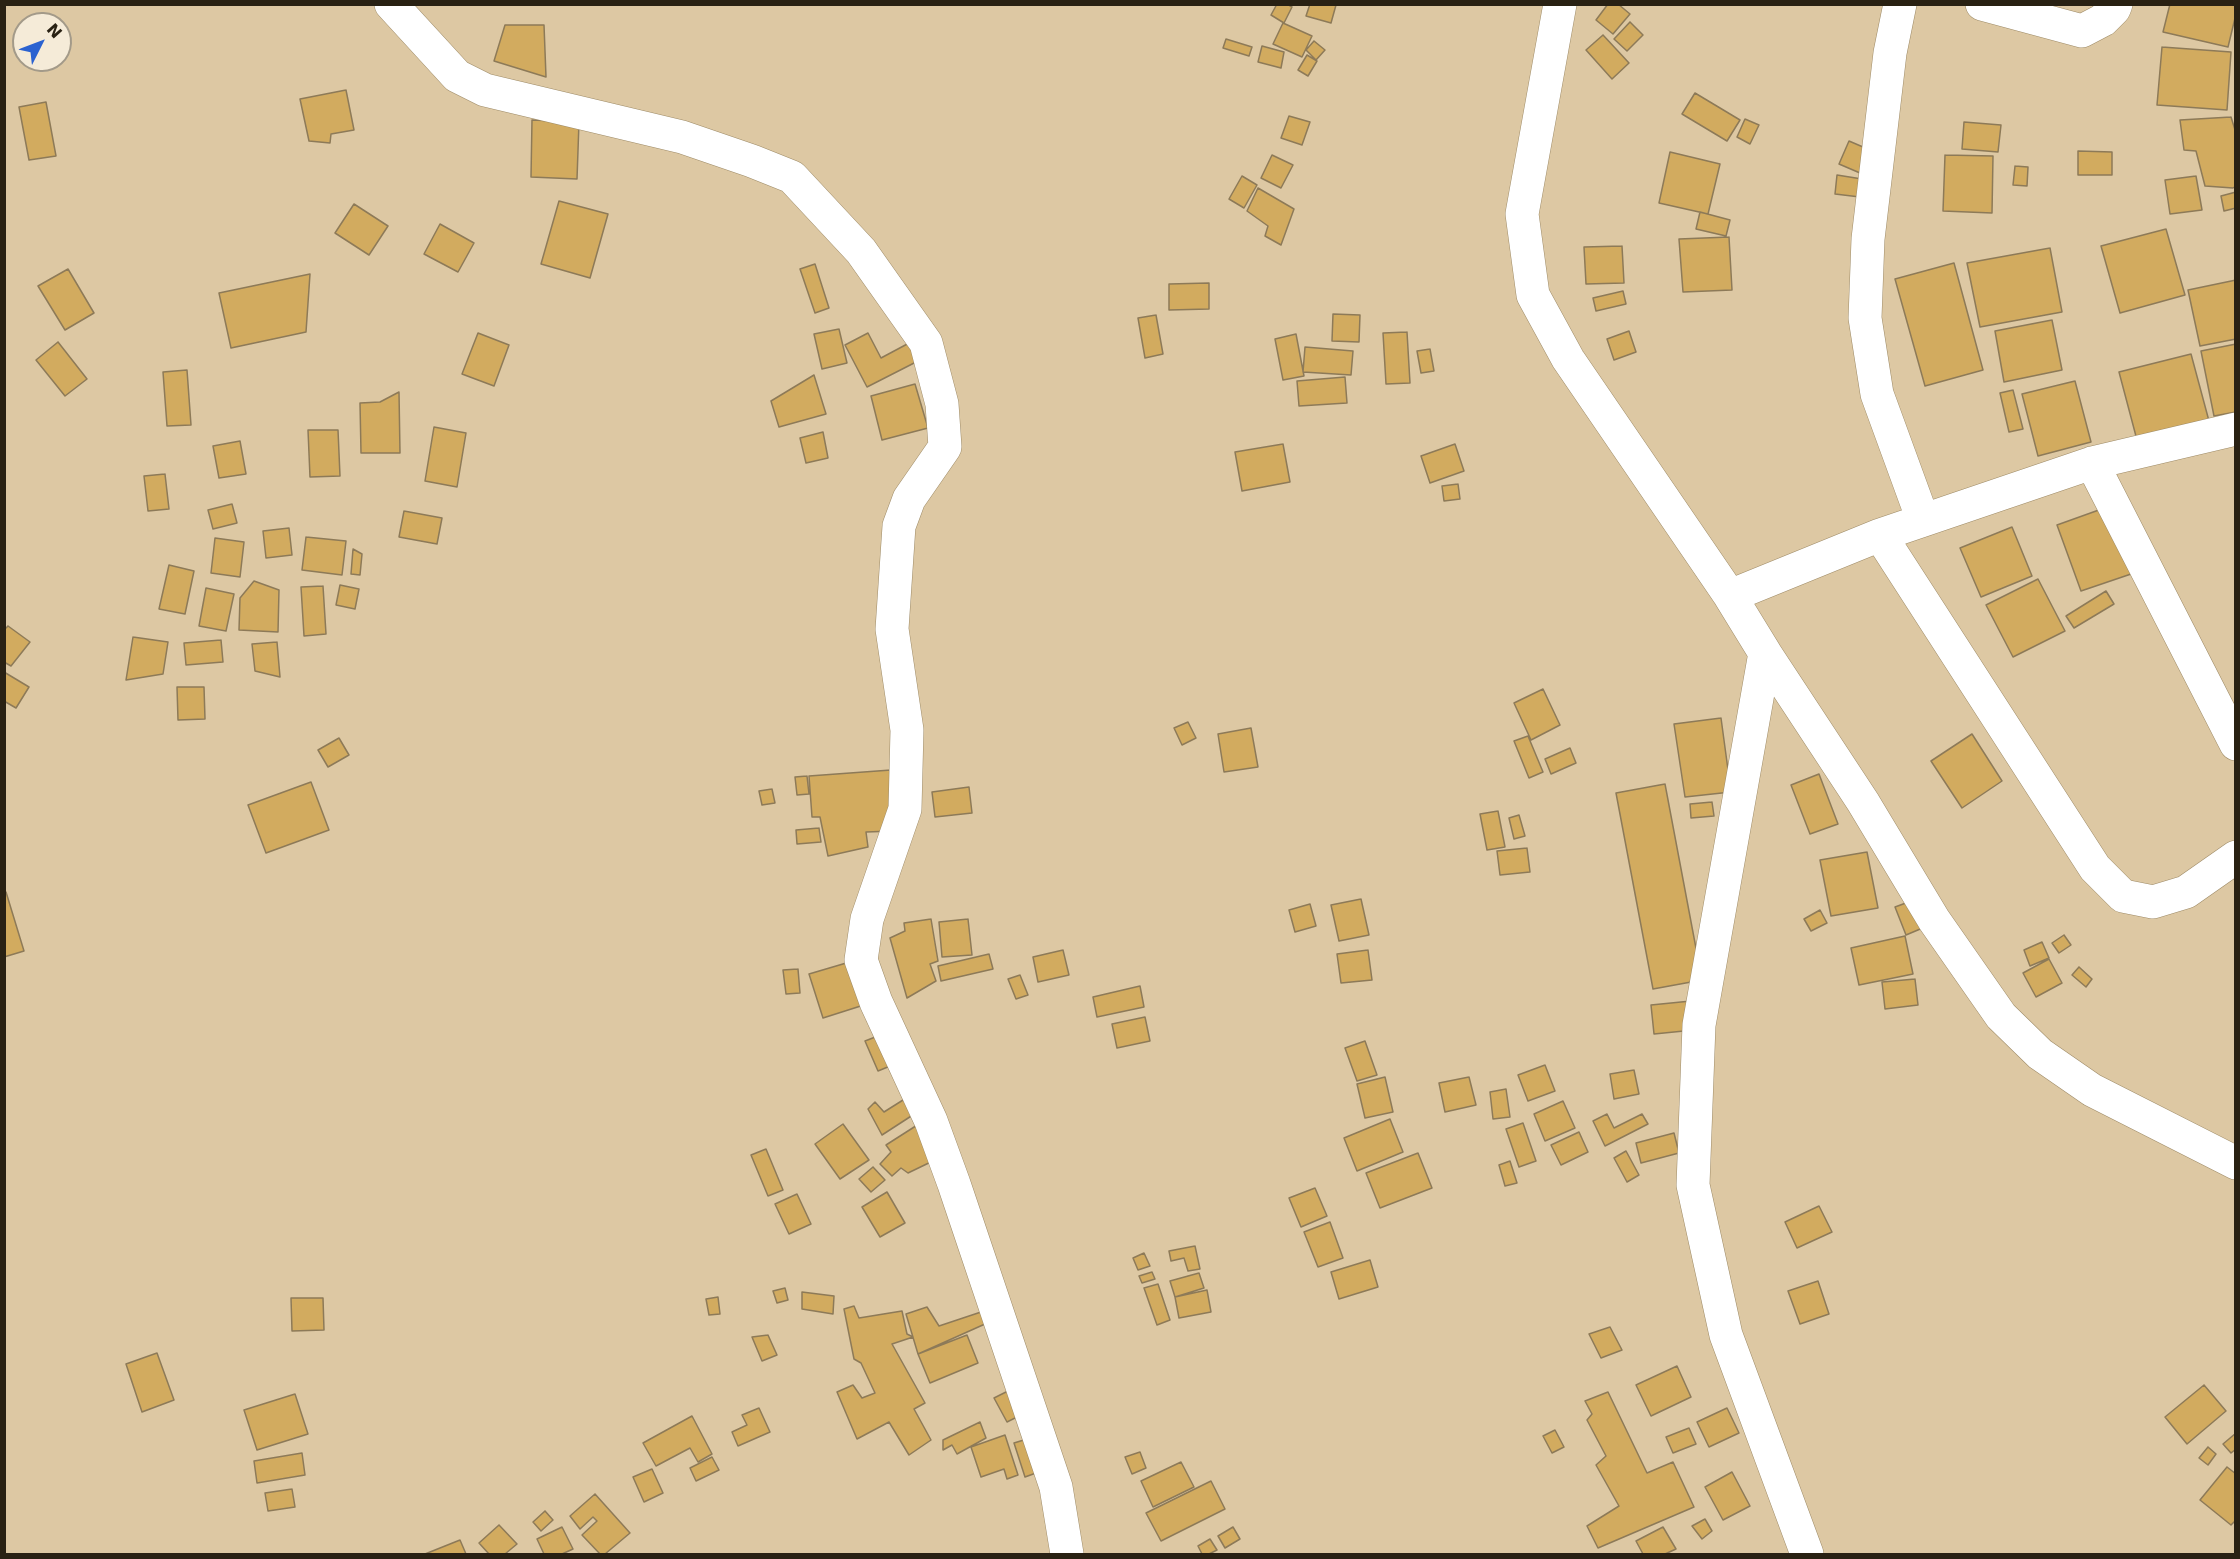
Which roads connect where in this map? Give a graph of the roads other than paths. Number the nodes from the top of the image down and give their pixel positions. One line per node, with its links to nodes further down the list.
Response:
1 (391, 4): 15 (street)
2 (1560, 4): 10 (street)
3 (1900, 4): 8 (street)
4 (1982, 4): 5 (street)
5 (2116, 4)
6 (2235, 429): 7 (street)
7 (2092, 463): 8 (street); 12 (street)
8 (1923, 520): 9 (street)
9 (1880, 535): 10 (street); 13 (street)
10 (1730, 596): 11 (street)
11 (1765, 653): 14 (street); 16 (street)
12 (2235, 744)
13 (2235, 857)
14 (2235, 1164)
15 (1067, 1554)
16 (1807, 1554)

